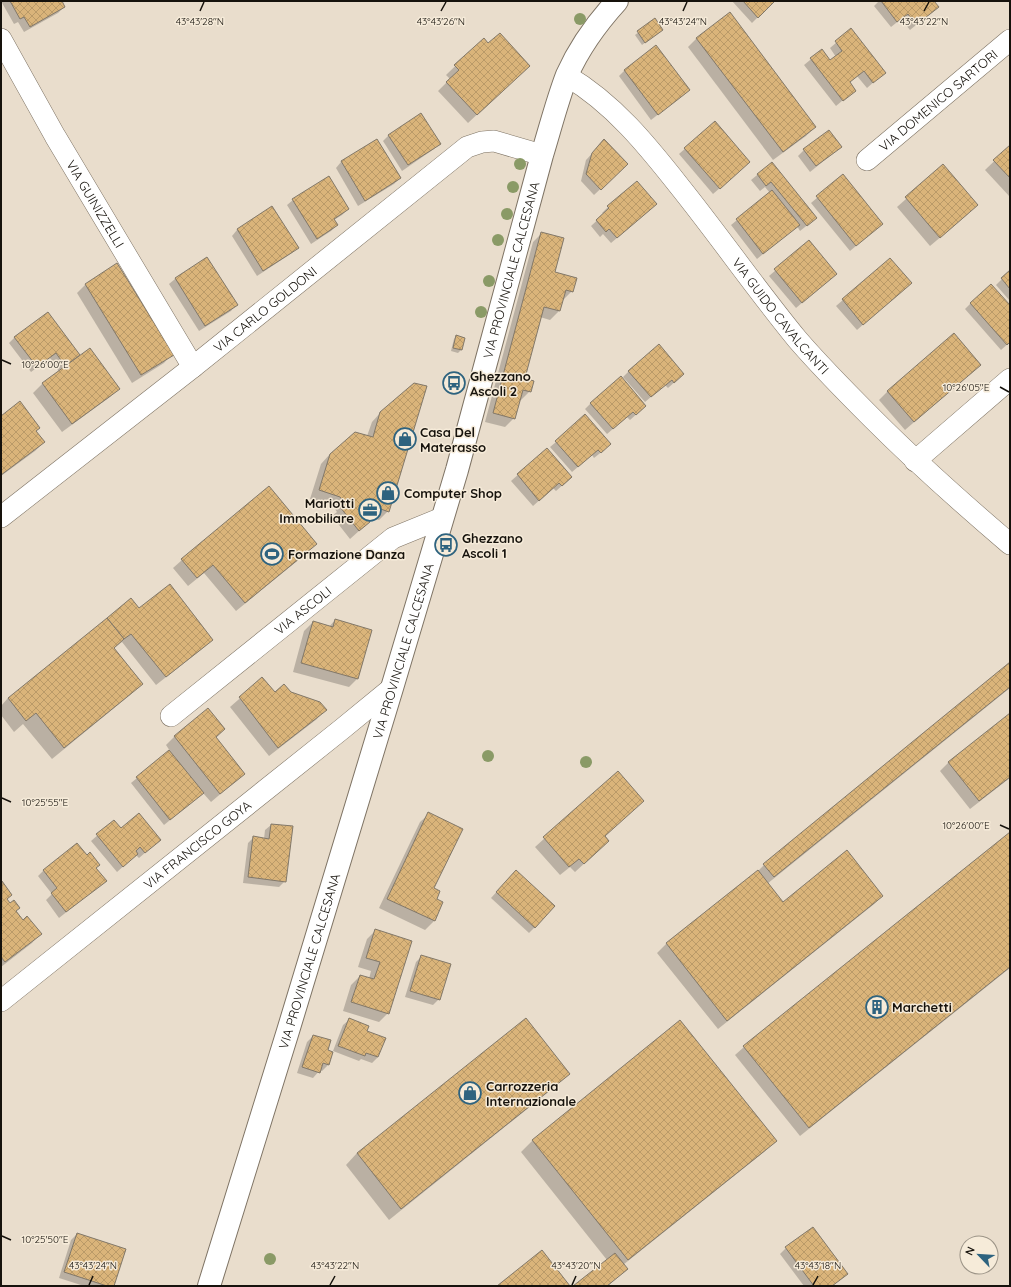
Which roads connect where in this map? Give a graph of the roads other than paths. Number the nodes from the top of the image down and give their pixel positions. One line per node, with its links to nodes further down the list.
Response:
1 (614, 2): 4 (main road, VIA PROVINCIALE CALCESANA)
2 (1, 39): 7 (street, VIA GUINIZZELLI)
3 (1010, 40): 6 (street, VIA DOMENICO SARTORI)
4 (567, 76): 5 (main road, VIA PROVINCIALE CALCESANA); 9 (street, VIA GUIDO CAVALCANTI)
5 (542, 155): 7 (street, VIA CARLO GOLDONI); 11 (main road, VIA PROVINCIALE CALCESANA)
6 (867, 160)
7 (193, 367): 10 (street, VIA CARLO GOLDONI)
8 (1010, 379): 9 (street)
9 (915, 461): 12 (street, VIA GUIDO CAVALCANTI)
10 (1, 517)
11 (442, 518): 13 (main road, VIA PROVINCIALE CALCESANA); 14 (street, VIA ASCOLI)
12 (1010, 544)
13 (392, 688): 15 (street, VIA FRANCISCO GOYA); 16 (main road, VIA PROVINCIALE CALCESANA)
14 (171, 716)
15 (1, 1001)
16 (209, 1286)

